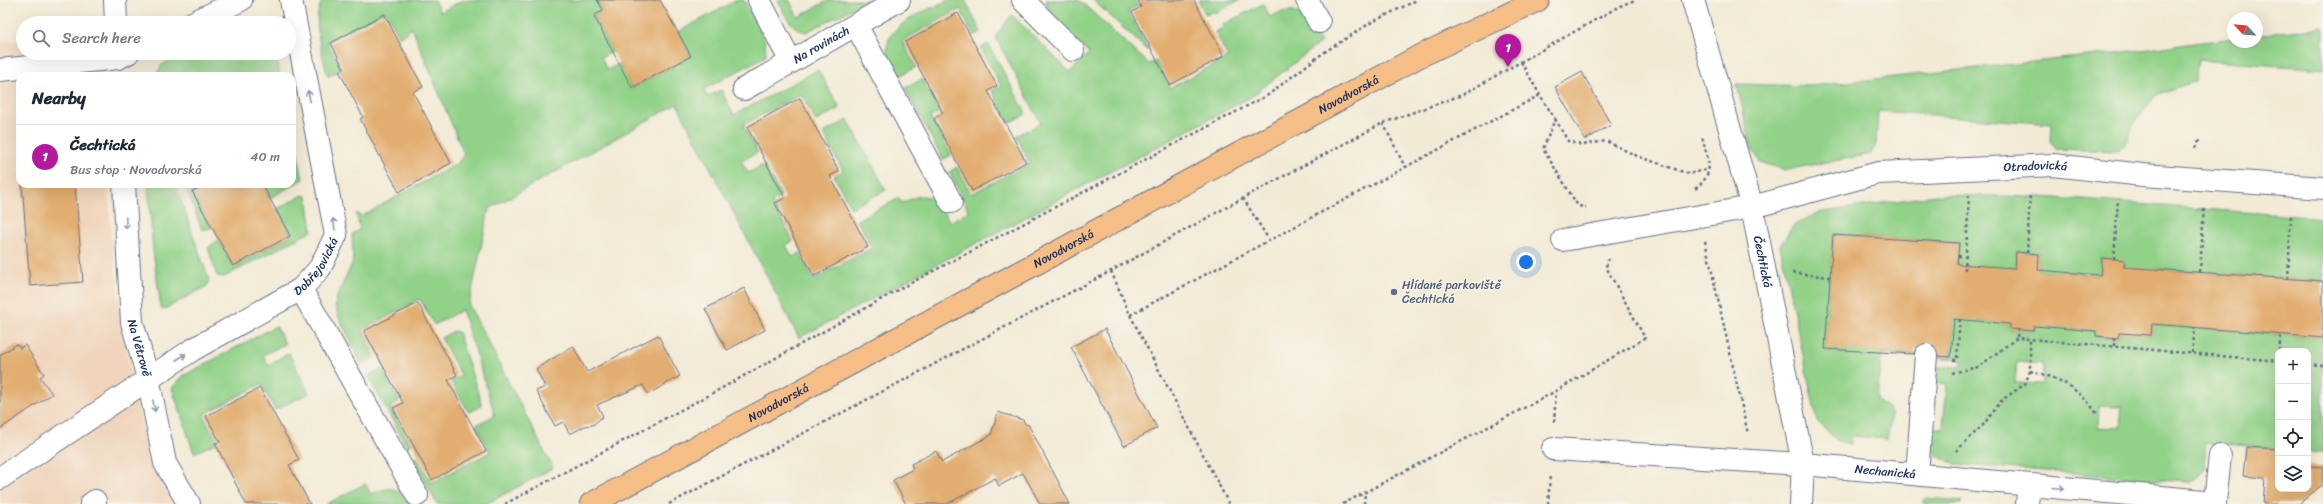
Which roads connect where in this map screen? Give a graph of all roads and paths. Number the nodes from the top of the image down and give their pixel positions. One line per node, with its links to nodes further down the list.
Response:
1 (115, 0): 12 (street)
2 (241, 0): 13 (street)
3 (290, 0): 14 (street, Dobřejovická, one-way to 3)
4 (759, 0): 20 (street)
5 (899, 0): 16 (street, Na rovinách)
6 (1023, 0): 18 (street)
7 (1307, 0): 15 (street)
8 (1417, 0): 88 (path)
9 (1538, 0): 89 (main road, Novodvorská)
10 (1635, 0): 21 (path)
11 (1693, 0): 41 (street, Čechtická)
12 (116, 16)
13 (207, 16)
14 (293, 16)
15 (1319, 22)
16 (856, 25): 20 (street, Na rovinách); 39 (street)
17 (296, 31): 58 (street, Dobřejovická, one-way to 17)
18 (1073, 50)
19 (121, 60): 22 (street)
20 (791, 62): 23 (street, Na rovinách)
21 (1521, 62): 24 (path); 26 (path)
22 (0, 70)
23 (744, 89)
24 (1540, 95): 25 (path); 30 (path)
25 (1555, 119): 31 (path); 42 (path)
26 (1383, 123): 30 (path); 37 (path)
27 (1701, 131): 31 (path)
28 (2199, 140): 29 (path)
29 (2196, 148)
30 (1405, 167): 45 (path)
31 (1709, 169): 35 (path)
32 (124, 188): 75 (street, Na Větrově, one-way to 75)
33 (2323, 188): 41 (street, Otradovická)
34 (1970, 190): 50 (path)
35 (1691, 192)
36 (2030, 192): 47 (path)
37 (1243, 198): 45 (path); 53 (path)
38 (2118, 198): 51 (path)
39 (951, 202)
40 (2204, 204): 54 (path)
41 (1752, 207): 46 (street, Otradovická); 80 (street, Čechtická)
42 (1591, 208)
43 (2292, 210): 57 (path)
44 (1703, 233): 77 (path)
45 (1269, 240): 59 (path)
46 (1563, 240)
47 (2027, 253)
48 (1610, 254): 83 (path)
49 (1958, 256): 50 (path)
50 (1966, 257): 52 (path)
51 (2114, 259)
52 (1964, 270)
53 (1111, 271): 59 (path); 90 (path)
54 (2200, 272)
55 (1791, 273): 56 (path)
56 (1830, 277)
57 (2288, 279)
58 (301, 289): 75 (street, Dobřejovická, one-way to 58); 84 (street)
59 (1130, 315): 91 (path)
60 (2195, 328): 68 (path)
61 (2018, 330): 63 (path)
62 (2281, 334): 67 (path)
63 (2017, 338): 64 (path); 74 (path)
64 (2030, 338): 66 (path); 73 (path)
65 (2114, 338): 66 (path)
66 (2114, 346): 68 (path)
67 (2280, 348)
68 (2192, 353): 70 (path)
69 (1926, 355): 81 (street)
70 (2275, 361)
71 (2311, 364): 72 (path)
72 (2323, 365)
73 (2030, 372): 76 (path); 81 (path)
74 (1949, 373)
75 (148, 378): 82 (street, Dobřejovická); 87 (street, Na Větrově, one-way to 87)
76 (2098, 415)
77 (1749, 436)
78 (1552, 449): 80 (street, Nechanická)
79 (2220, 456): 86 (street)
80 (1803, 464): 81 (street, Nechanická); 94 (street, Čechtická)
81 (1927, 475): 85 (street, Nechanická)
82 (0, 478)
83 (1365, 492): 92 (path); 93 (path)
84 (418, 495)
85 (2028, 495): 86 (street, Nechanická, one-way to 86)
86 (2215, 503)
87 (189, 504)
88 (505, 504)
89 (591, 504)
90 (669, 504)
91 (1230, 504)
92 (1343, 504)
93 (1364, 504)
94 (1801, 504)

